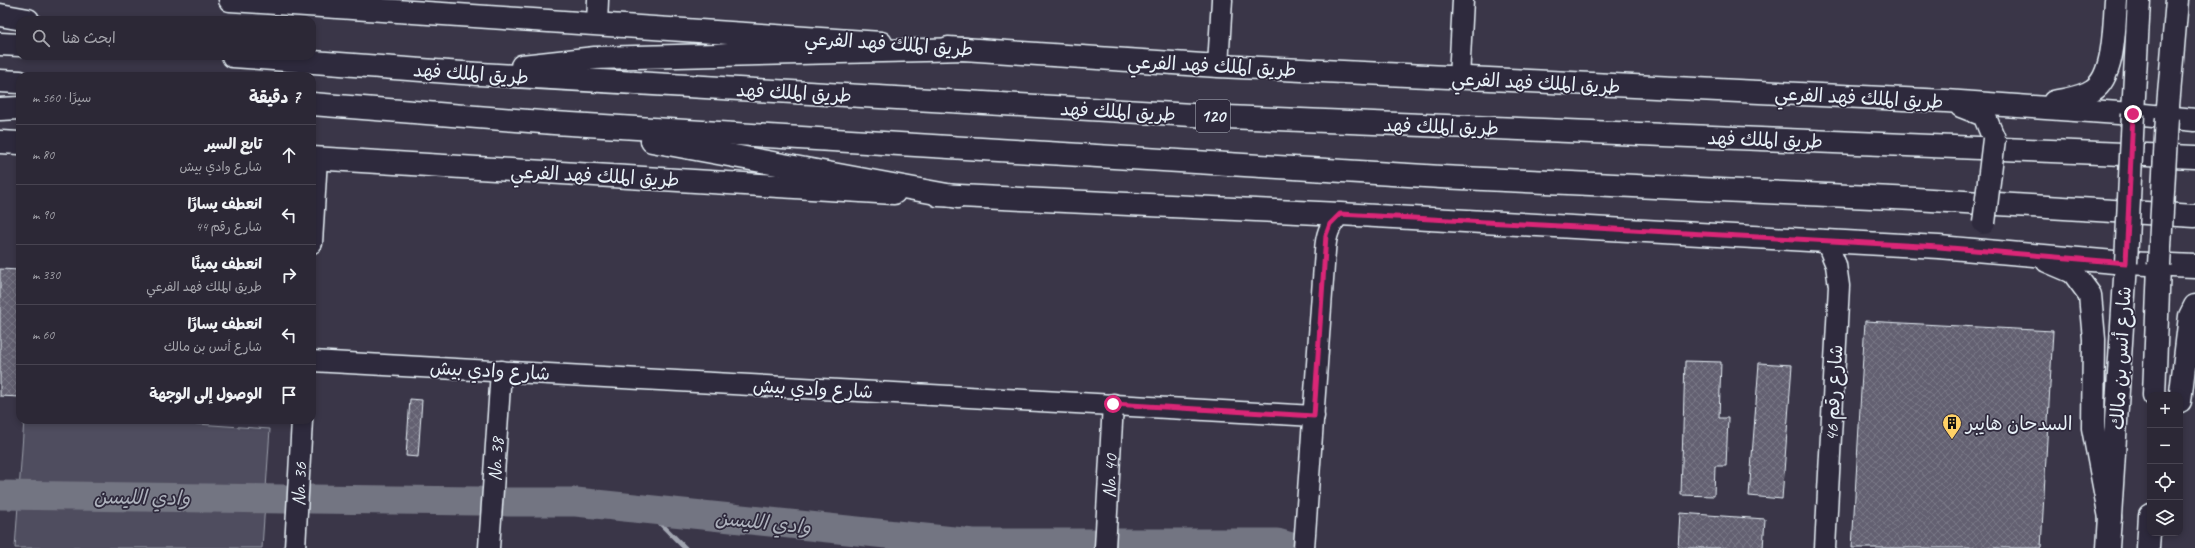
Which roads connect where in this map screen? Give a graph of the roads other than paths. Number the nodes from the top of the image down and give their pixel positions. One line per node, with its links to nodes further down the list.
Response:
1 (230, 0): 10 (main road, طريق الملك فهد الفرعي)
2 (598, 0): 10 (street)
3 (1222, 0): 15 (street)
4 (1463, 0): 17 (street)
5 (2116, 0): 22 (main road)
6 (2139, 0): 25 (main road, شارع أنس بن مالك)
7 (2177, 0): 26 (main road)
8 (0, 15): 9 (main road)
9 (16, 18)
10 (597, 23): 13 (main road, طريق الملك فهد الفرعي)
11 (0, 44): 12 (main road)
12 (16, 45)
13 (966, 49): 15 (main road, طريق الملك فهد الفرعي); 16 (main road)
14 (291, 60): 16 (main road, طريق الملك فهد / 120)
15 (1218, 66): 17 (main road, طريق الملك فهد الفرعي)
16 (462, 73): 31 (main road, طريق الملك فهد / 120)
17 (1459, 78): 20 (main road, طريق الملك فهد الفرعي)
18 (0, 81): 19 (main road)
19 (16, 82)
20 (1946, 101): 22 (main road, طريق الملك فهد الفرعي); 37 (main road, bridge)
21 (316, 104): 28 (main road)
22 (2030, 106): 25 (main road, طريق الملك فهد الفرعي)
23 (16, 108): 24 (main road)
24 (0, 109)
25 (2133, 114): 26 (main road, طريق الملك فهد الفرعي); 39 (main road, شارع أنس بن مالك, bridge)
26 (2167, 118): 27 (main road, طريق الملك فهد الفرعي); 40 (main road, bridge)
27 (2195, 120)
28 (554, 123): 33 (main road); 35 (main road)
29 (0, 142): 30 (main road)
30 (16, 143)
31 (2195, 157)
32 (316, 158): 33 (main road, طريق الملك فهد الفرعي)
33 (958, 197): 34 (main road, طريق الملك فهد الفرعي)
34 (1340, 214): 36 (main road, طريق الملك فهد الفرعي); 48 (street)
35 (2195, 216)
36 (1826, 240): 37 (main road, طريق الملك فهد الفرعي); 56 (street, شارع رقم 46)
37 (1939, 247): 38 (main road, طريق الملك فهد الفرعي)
38 (1999, 252): 39 (main road, طريق الملك فهد الفرعي); 50 (main road)
39 (2126, 263): 40 (main road, طريق الملك فهد الفرعي); 50 (main road, شارع أنس بن مالك)
40 (2159, 265): 41 (main road, طريق الملك فهد الفرعي); 45 (main road)
41 (2195, 266)
42 (2195, 306): 46 (main road)
43 (316, 361): 44 (street, شارع وادي بيش)
44 (501, 371): 47 (street, شارع وادي بيش); 53 (street, No. 38)
45 (2154, 392)
46 (2181, 392)
47 (1113, 404): 48 (street, شارع وادي بيش); 54 (street, No. 40)
48 (1314, 416): 55 (street)
49 (302, 424): 52 (street, No. 36)
50 (2110, 518): 57 (main road, شارع أنس بن مالك)
51 (2149, 536): 58 (main road)
52 (295, 548)
53 (489, 548)
54 (1105, 548)
55 (1304, 548)
56 (1825, 548)
57 (2108, 548)
58 (2148, 548)

